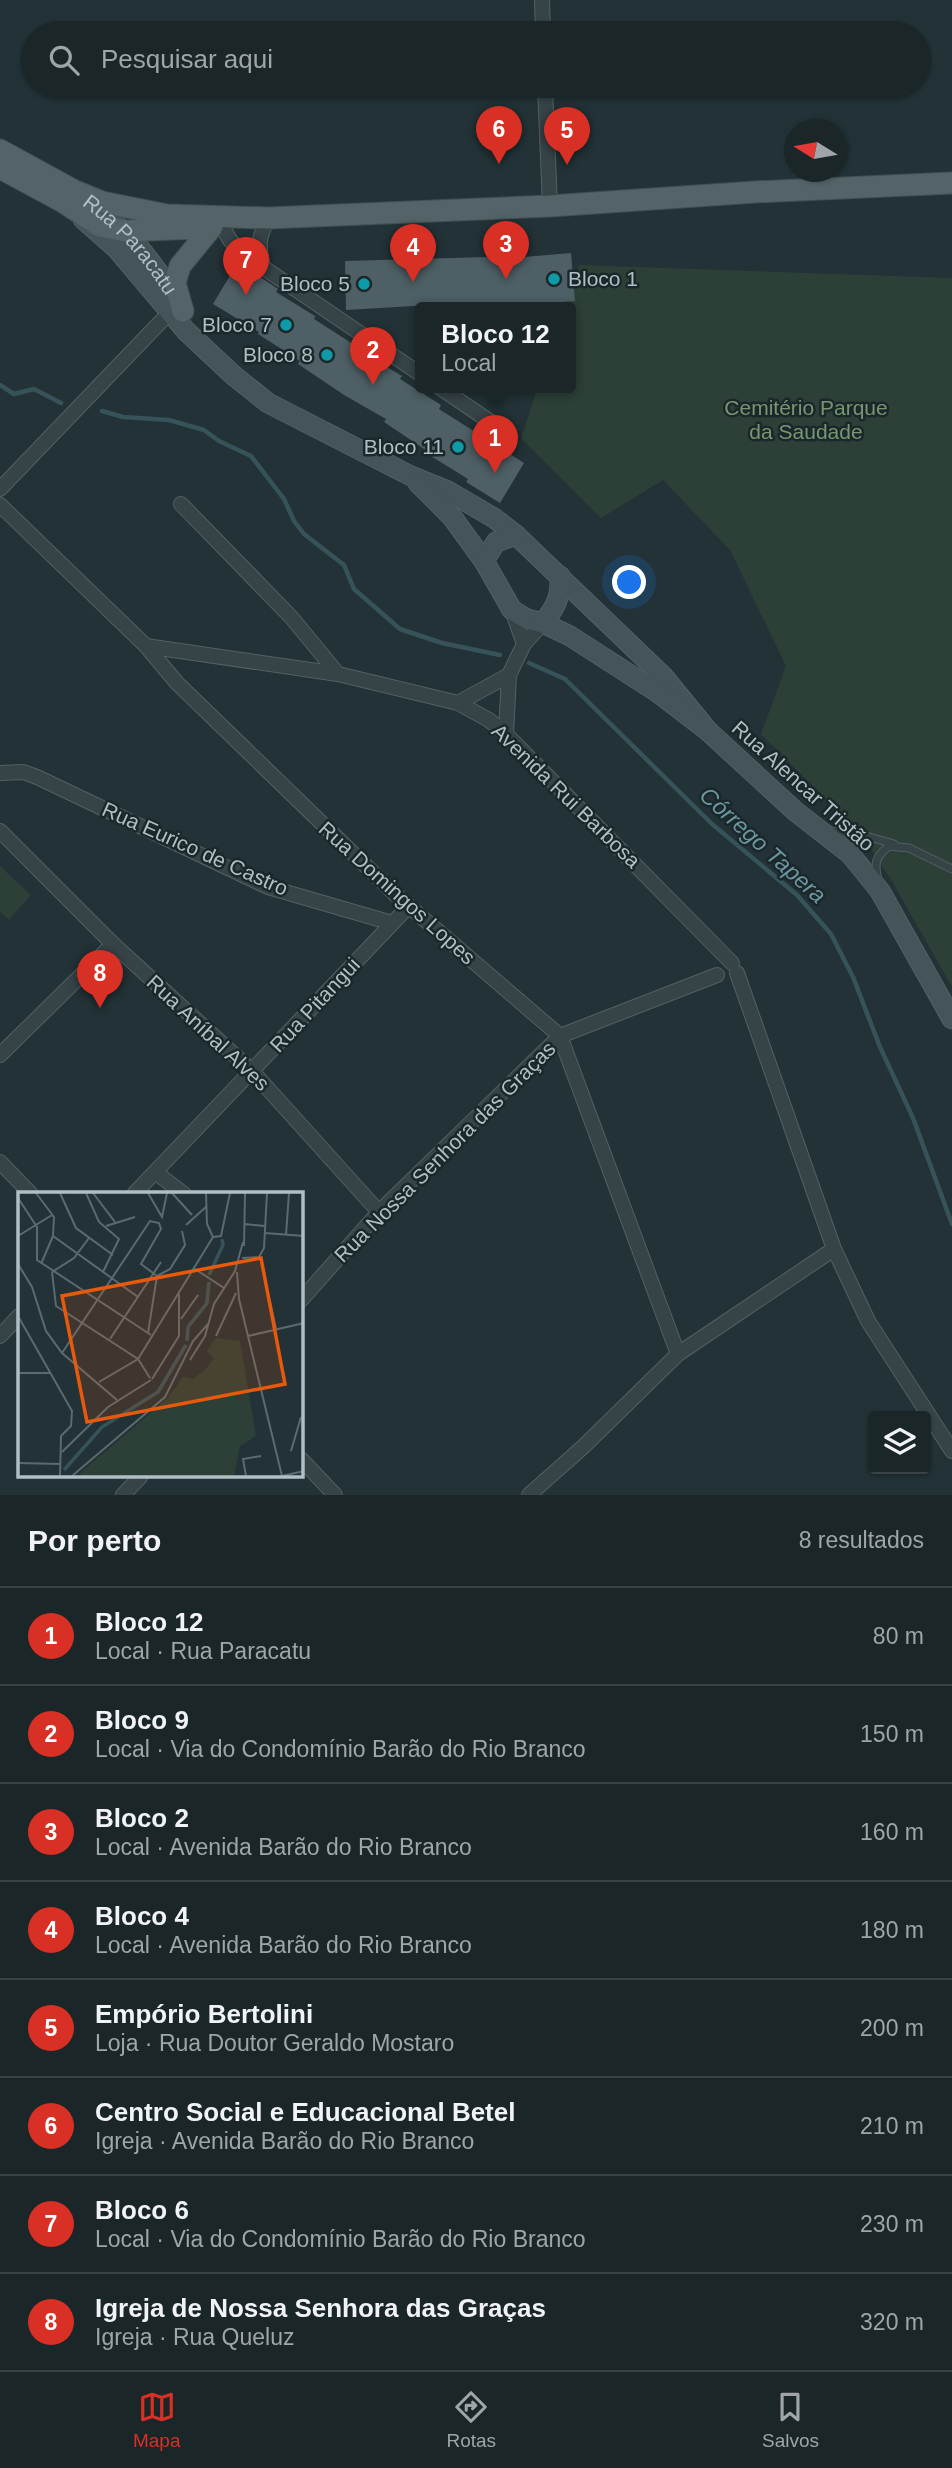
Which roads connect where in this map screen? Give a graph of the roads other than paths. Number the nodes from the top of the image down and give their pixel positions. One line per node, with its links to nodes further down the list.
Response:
1 (542, 0): 2 (street)
2 (543, 21)
3 (546, 98): 8 (street)
4 (0, 150): 7 (main road, Rua Paracatu)
5 (0, 168): 7 (main road, Rua Paracatu)
6 (952, 183): 8 (main road)
7 (76, 202): 9 (main road); 11 (main road); 13 (main road, Rua Paracatu)
8 (550, 206): 9 (main road)
9 (268, 218): 10 (main road); 12 (street)
10 (217, 227): 11 (main road); 12 (street); 13 (main road)
11 (126, 231): 13 (main road, Rua Paracatu)
12 (263, 268): 14 (street)
13 (176, 311): 17 (main road, Rua Paracatu); 18 (street)
14 (415, 371)
15 (448, 393): 16 (street)
16 (506, 433)
17 (411, 475): 21 (main road, Rua Paracatu); 22 (main road, Rua Paracatu)
18 (0, 489)
19 (181, 504): 29 (street)
20 (0, 505): 27 (street, Rua Domingos Lopes)
21 (516, 536): 22 (main road); 23 (main road, Rua Paracatu)
22 (484, 561): 24 (main road, Rua Paracatu)
23 (560, 576): 25 (main road); 33 (main road, Rua Alencar Tristão)
24 (512, 610): 25 (main road); 26 (street)
25 (543, 623): 26 (street); 33 (main road, Rua Alencar Tristão)
26 (524, 644): 30 (street)
27 (146, 646): 28 (street, Avenida Rui Barbosa); 31 (street, Rua Domingos Lopes)
28 (187, 652): 29 (street, Avenida Rui Barbosa); 31 (street)
29 (338, 674): 32 (street, Avenida Rui Barbosa)
30 (509, 675): 32 (street); 34 (street)
31 (177, 683): 41 (street, Rua Domingos Lopes)
32 (458, 703): 34 (street, Avenida Rui Barbosa)
33 (708, 731): 36 (main road, Rua Alencar Tristão)
34 (506, 734): 44 (street, Avenida Rui Barbosa)
35 (0, 773): 42 (street, Rua Eurico de Castro)
36 (819, 830): 38 (lane); 40 (main road, Rua Alencar Tristão)
37 (0, 831): 43 (street, Rua Aníbal Alves)
38 (901, 846): 39 (lane); 40 (lane)
39 (952, 869)
40 (880, 891): 45 (main road, Rua Alencar Tristão)
41 (408, 907): 42 (street, Rua Pitangui); 46 (street, Rua Domingos Lopes)
42 (392, 923): 48 (street, Rua Pitangui)
43 (113, 944): 47 (street); 48 (street, Rua Aníbal Alves)
44 (726, 972): 46 (street, Rua Nossa Senhora das Graças); 55 (street, Avenida Rui Barbosa)
45 (952, 1019)
46 (559, 1036): 54 (street, Rua Nossa Senhora das Graças); 59 (street, Rua Domingos Lopes)
47 (0, 1055)
48 (252, 1071): 50 (street, Rua Pitangui); 54 (street, Rua Aníbal Alves)
49 (0, 1162): 51 (street)
50 (155, 1172): 52 (street, Rua Pitangui); 53 (street)
51 (29, 1192)
52 (136, 1192)
53 (181, 1192)
54 (379, 1212): 56 (street, Rua Nossa Senhora das Graças)
55 (834, 1249): 59 (street); 60 (street, Avenida Rui Barbosa)
56 (303, 1298)
57 (18, 1317): 58 (street)
58 (0, 1336)
59 (678, 1354): 65 (street)
60 (952, 1451)
61 (303, 1461): 64 (street)
62 (139, 1478): 63 (street)
63 (124, 1494)
64 (335, 1495)
65 (529, 1495)

